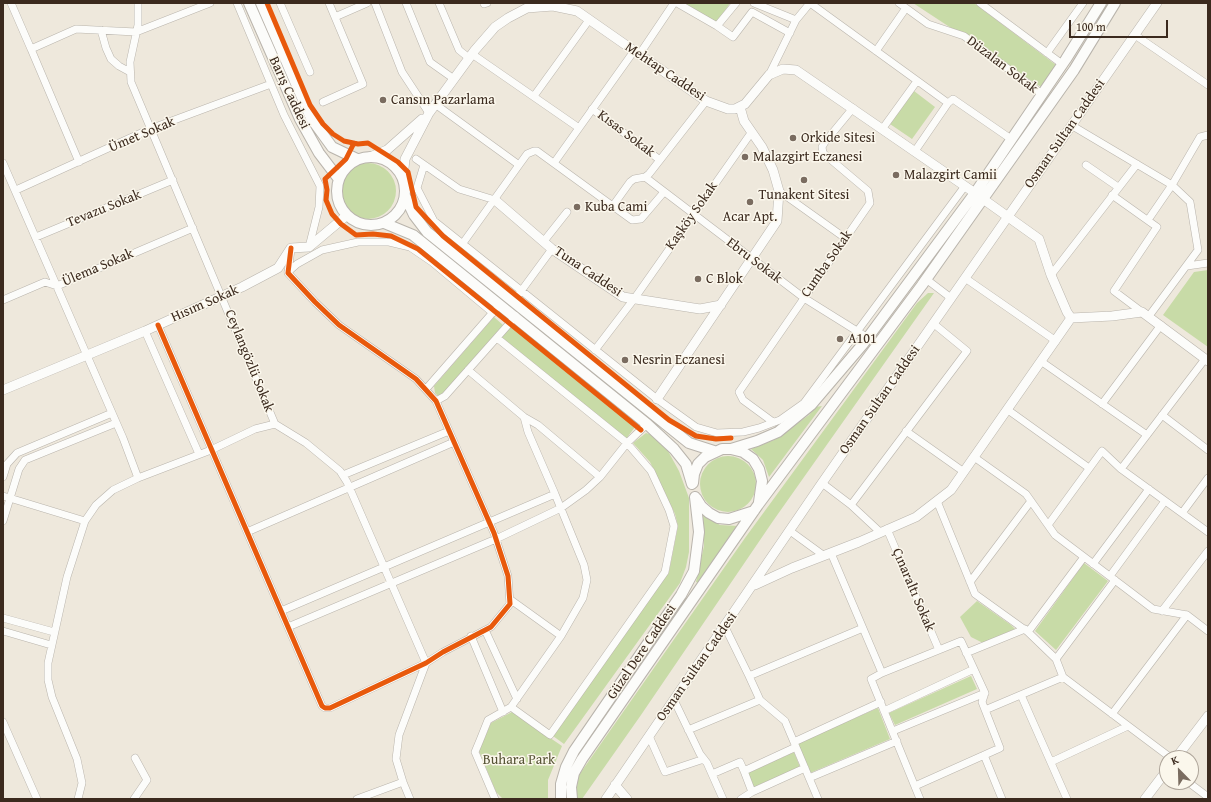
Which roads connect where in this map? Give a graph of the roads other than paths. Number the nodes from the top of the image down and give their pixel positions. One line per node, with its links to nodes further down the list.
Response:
1 (11, 3): 33 (street)
2 (138, 3): 30 (street, Ceylangözlü Sokak)
3 (210, 3): 30 (street)
4 (237, 3): 44 (street)
5 (249, 3): 76 (main road, Barış Caddesi)
6 (261, 3): 66 (main road, Barış Caddesi)
7 (280, 3): 40 (street)
8 (329, 3): 25 (street)
9 (367, 3): 25 (street)
10 (375, 3): 55 (street)
11 (406, 3): 42 (street)
12 (439, 3): 37 (street)
13 (676, 3): 28 (street); 35 (street)
14 (736, 3): 28 (street)
15 (754, 3): 27 (street)
16 (810, 3): 27 (street); 34 (street)
17 (899, 3): 24 (street, Düzalan Sokak)
18 (980, 3): 36 (street)
19 (1083, 3): 36 (street)
20 (1101, 3): 38 (main road)
21 (1115, 3): 87 (main road)
22 (1157, 3): 32 (street, Osman Sultan Caddesi)
23 (565, 6): 26 (street, Mehtap Caddesi); 37 (street, Mehtap Caddesi)
24 (906, 8): 34 (street); 46 (street, Düzalan Sokak)
25 (335, 17): 49 (street)
26 (589, 20): 35 (street, Mehtap Caddesi); 47 (street)
27 (796, 20): 31 (street)
28 (717, 26): 31 (street)
29 (101, 30): 30 (street); 33 (street); 39 (street)
30 (136, 32): 39 (street, Ceylangözlü Sokak)
31 (790, 33): 41 (street)
32 (1135, 35): 45 (street); 56 (street, Osman Sultan Caddesi)
33 (31, 49): 68 (street)
34 (876, 51): 43 (street)
35 (637, 53): 48 (street, Mehtap Caddesi); 54 (street)
36 (1047, 53): 38 (street)
37 (470, 56): 42 (street, Mehtap Caddesi); 47 (street)
38 (1062, 64): 46 (main road)
39 (130, 72): 59 (street, Ceylangözlü Sokak)
40 (310, 72)
41 (770, 75): 52 (street); 53 (street)
42 (454, 79): 51 (street, Mehtap Caddesi)
43 (917, 81): 50 (street); 58 (street)
44 (271, 84): 59 (street, Ümet Sokak); 101 (street)
45 (1208, 85)
46 (1042, 94): 62 (main road)
47 (534, 96): 57 (street)
48 (706, 101): 52 (street, Mehtap Caddesi); 67 (street)
49 (323, 102)
50 (948, 103): 62 (street); 63 (street)
51 (435, 104): 55 (street, Mehtap Caddesi); 74 (street)
52 (740, 107): 60 (street)
53 (853, 108): 58 (street); 98 (street, Cumba Sokak)
54 (592, 109): 57 (street); 67 (street, Kısas Sokak)
55 (429, 113): 64 (street); 77 (street)
56 (1071, 125): 72 (street); 93 (street, Osman Sultan Caddesi)
57 (579, 128): 70 (street)
58 (883, 128): 63 (street)
59 (150, 129): 68 (street, Ümet Sokak); 78 (street, Ceylangözlü Sokak)
60 (751, 133): 83 (street); 91 (street, Kaşköy Sokak)
61 (1208, 134): 79 (street)
62 (1011, 139): 87 (main road)
63 (915, 151): 80 (street)
64 (370, 157): 66 (main road); 77 (main road)
65 (416, 159): 73 (street)
66 (357, 160): 76 (main road)
67 (660, 160): 75 (street)
68 (79, 162): 82 (street, Ümet Sokak)
69 (3, 163): 82 (street)
70 (554, 163): 74 (street); 89 (street)
71 (1086, 164): 81 (street)
72 (1137, 164): 79 (street); 81 (street)
73 (424, 165): 88 (street); 100 (street)
74 (519, 165): 88 (street)
75 (645, 177): 84 (street, Ebru Sokak); 89 (street)
76 (338, 178): 92 (main road)
77 (402, 178): 86 (main road)
78 (173, 180): 96 (street, Ceylangözlü Sokak); 97 (street, Tevazu Sokak)
79 (1172, 185): 94 (street); 106 (street)
80 (965, 186): 87 (street); 128 (street)
81 (1118, 187): 85 (street)
82 (16, 190): 97 (street)
83 (779, 191): 98 (street); 104 (street)
84 (664, 192): 89 (street); 91 (street, Ebru Sokak)
85 (1112, 195): 94 (street); 108 (street)
86 (405, 196): 95 (main road); 118 (main road)
87 (979, 196): 93 (street); 110 (main road, Güzel Dere Caddesi); 131 (main road)
88 (495, 200): 99 (street, Tuna Caddesi); 100 (street)
89 (612, 207)
90 (567, 212): 99 (street)
91 (693, 214): 104 (street, Ebru Sokak); 116 (street, Kaşköy Sokak)
92 (346, 216): 95 (main road); 101 (street)
93 (1008, 217): 108 (street); 109 (street, Osman Sultan Caddesi)
94 (1148, 220): 122 (street)
95 (384, 223): 119 (main road)
96 (193, 228): 111 (street, Ülema Sokak); 113 (street, Ceylangözlü Sokak)
97 (36, 237): 111 (street)
98 (845, 238): 114 (street, Cumba Sokak)
99 (544, 241): 103 (street, Tuna Caddesi)
100 (463, 243): 112 (street)
101 (309, 247): 102 (street)
102 (291, 248): 107 (street); 113 (street, Hısım Sokak)
103 (552, 249): 112 (street); 116 (street, Tuna Caddesi)
104 (752, 259): 114 (street, Ebru Sokak); 120 (street)
105 (1208, 263): 106 (street)
106 (1187, 266): 122 (street)
107 (288, 273): 121 (street); 139 (street)
108 (1051, 275): 124 (street)
109 (965, 278): 115 (street, Osman Sultan Caddesi); 132 (street)
110 (926, 279): 115 (street); 182 (main road, Güzel Dere Caddesi)
111 (57, 286): 117 (street, Ülema Sokak); 134 (street)
112 (522, 291): 118 (street); 133 (street)
113 (222, 296): 126 (street, Hısım Sokak); 149 (street, Ceylangözlü Sokak)
114 (804, 298): 128 (street, Ebru Sokak); 147 (street, Cumba Sokak)
115 (952, 298): 125 (street, Osman Sultan Caddesi)
116 (634, 299): 120 (street, Tuna Caddesi); 133 (street, Kaşköy Sokak)
117 (3, 300)
118 (514, 302): 159 (main road)
119 (500, 304): 121 (street); 123 (main road)
120 (721, 305): 140 (street)
121 (492, 313): 139 (street)
122 (1145, 314): 124 (street); 127 (street)
123 (516, 316): 130 (street); 150 (main road)
124 (1071, 318): 132 (street)
125 (934, 324): 152 (street); 170 (street, Osman Sultan Caddesi)
126 (158, 325): 129 (street, Hısım Sokak); 157 (street)
127 (1161, 325): 135 (street); 142 (street)
128 (856, 330): 131 (street, Ebru Sokak); 147 (street)
129 (146, 331): 134 (street, Hısım Sokak); 160 (street)
130 (497, 338): 137 (street); 155 (street)
131 (868, 338): 156 (main road)
132 (1056, 341): 136 (street)
133 (595, 350): 140 (street)
134 (87, 355): 138 (street, Hısım Sokak); 144 (street)
135 (1206, 360): 145 (street)
136 (1042, 362): 142 (street); 143 (street)
137 (468, 370): 141 (street); 146 (street)
138 (5, 387)
139 (426, 389): 141 (street)
140 (657, 399): 147 (street)
141 (436, 401): 151 (street)
142 (1102, 404): 153 (street)
143 (1008, 410): 161 (street); 162 (street)
144 (112, 413): 148 (street); 167 (street)
145 (1162, 415): 153 (street); 158 (street)
146 (524, 417): 166 (street); 174 (street)
147 (773, 422)
148 (116, 423): 168 (street); 175 (street)
149 (275, 424): 157 (street); 165 (street, Ceylangözlü Sokak)
150 (647, 424): 155 (street); 171 (main road)
151 (449, 431): 154 (street); 165 (street)
152 (906, 431): 164 (street); 180 (street)
153 (1147, 435): 163 (street)
154 (454, 442): 172 (street); 186 (street)
155 (627, 443): 166 (street); 232 (street)
156 (731, 449): 159 (main road); 182 (main road)
157 (211, 450): 160 (street); 190 (street)
158 (1208, 450)
159 (714, 451): 171 (main road)
160 (199, 454): 168 (street)
161 (974, 457): 164 (street); 178 (street)
162 (1089, 468): 163 (street); 187 (street)
163 (1121, 469): 173 (street)
164 (964, 472): 177 (street)
165 (343, 475): 172 (street, Ceylangözlü Sokak)
166 (600, 476): 181 (street)
167 (3, 477)
168 (138, 478): 184 (street)
169 (1208, 478): 183 (street)
170 (822, 483): 180 (street); 188 (street, Osman Sultan Caddesi)
171 (692, 484): 176 (main road)
172 (350, 488): 190 (street); 197 (street, Ceylangözlü Sokak)
173 (1149, 489): 179 (street); 196 (street)
174 (555, 494): 181 (street); 186 (street)
175 (6, 497): 184 (street); 185 (street)
176 (695, 497): 182 (main road); 268 (main road, Güzel Dere Caddesi)
177 (937, 501): 189 (street); 199 (street)
178 (1031, 501): 187 (street); 199 (street)
179 (1165, 501): 183 (street); 198 (street)
180 (851, 505): 189 (street)
181 (561, 508): 192 (street); 216 (street)
182 (756, 508): 269 (main road, Güzel Dere Caddesi)
183 (1182, 513): 191 (street)
184 (85, 520): 214 (street)
185 (3, 521)
186 (489, 523): 192 (street); 197 (street)
187 (1048, 524): 195 (street)
188 (790, 531): 194 (street); 201 (street, Osman Sultan Caddesi)
189 (884, 531): 194 (street); 218 (street, Çınaraltı Sokak)
190 (247, 532): 204 (street)
191 (1208, 532)
192 (496, 539): 200 (street); 202 (street)
193 (1207, 553): 203 (street)
194 (827, 554): 201 (street); 209 (street)
195 (1084, 557): 196 (street); 211 (street)
196 (1093, 564): 198 (street)
197 (384, 568): 200 (street, Ceylangözlü Sokak); 204 (street)
198 (1112, 578): 203 (street); 220 (street)
199 (970, 582): 211 (street)
200 (391, 583): 207 (street); 221 (street, Ceylangözlü Sokak)
201 (754, 585): 208 (street, Osman Sultan Caddesi)
202 (511, 600): 210 (street); 216 (street)
203 (1162, 610): 205 (street)
204 (282, 611): 207 (street)
205 (1187, 615): 213 (street); 236 (street)
206 (3, 618): 214 (street)
207 (288, 626): 221 (street)
208 (726, 627): 224 (street); 229 (street, Osman Sultan Caddesi)
209 (863, 628): 223 (street); 224 (street)
210 (485, 630): 215 (street); 228 (street)
211 (1026, 630): 219 (street); 220 (street)
212 (3, 631): 217 (street)
213 (1208, 631)
214 (54, 632): 217 (street)
215 (471, 636): 221 (street); 235 (street)
216 (561, 636): 228 (street)
217 (51, 645): 263 (street)
218 (939, 650): 219 (street); 223 (street)
219 (966, 653): 222 (street)
220 (1056, 659): 225 (street)
221 (426, 663): 256 (street)
222 (974, 670): 226 (street); 234 (street)
223 (882, 673): 231 (street)
224 (749, 676): 230 (street)
225 (1063, 678): 227 (street); 236 (street)
226 (985, 693): 233 (street); 241 (street)
227 (1021, 695): 233 (street); 250 (street)
228 (516, 699): 232 (street)
229 (674, 700): 240 (street); 242 (street, Osman Sultan Caddesi)
230 (760, 700): 240 (street); 244 (street)
231 (881, 702): 234 (street); 244 (street)
232 (511, 708): 235 (street)
233 (985, 710): 247 (street)
234 (884, 711): 241 (street)
235 (504, 712): 267 (street)
236 (1112, 714): 239 (street)
237 (1208, 716): 246 (street)
238 (3, 722): 262 (street)
239 (1128, 726): 245 (street); 250 (street)
240 (688, 730): 249 (street)
241 (893, 731): 243 (street)
242 (649, 736): 249 (street); 257 (street, Osman Sultan Caddesi)
243 (897, 742): 254 (street); 258 (street)
244 (795, 745): 251 (street); 252 (street)
245 (1160, 750)
246 (1182, 750)
247 (984, 755): 258 (street); 276 (street)
248 (135, 758): 264 (street)
249 (704, 759): 253 (street)
250 (1051, 762): 277 (street)
251 (805, 768): 254 (street); 260 (street)
252 (744, 771): 253 (street); 260 (street)
253 (712, 774): 272 (street)
254 (809, 778): 274 (street)
255 (1159, 781): 278 (street)
256 (403, 782): 265 (street); 266 (street)
257 (615, 786): 270 (street, Osman Sultan Caddesi); 271 (street)
258 (915, 786): 275 (street)
259 (1199, 790): 261 (street)
260 (752, 792): 273 (street)
261 (1208, 797)
262 (37, 799)
263 (78, 799)
264 (134, 799)
265 (357, 799)
266 (410, 799)
267 (494, 799)
268 (561, 799)
269 (572, 799)
270 (606, 799)
271 (627, 799)
272 (723, 799)
273 (741, 799)
274 (818, 799)
275 (920, 799)
276 (1002, 799)
277 (1067, 799)
278 (1145, 799)

